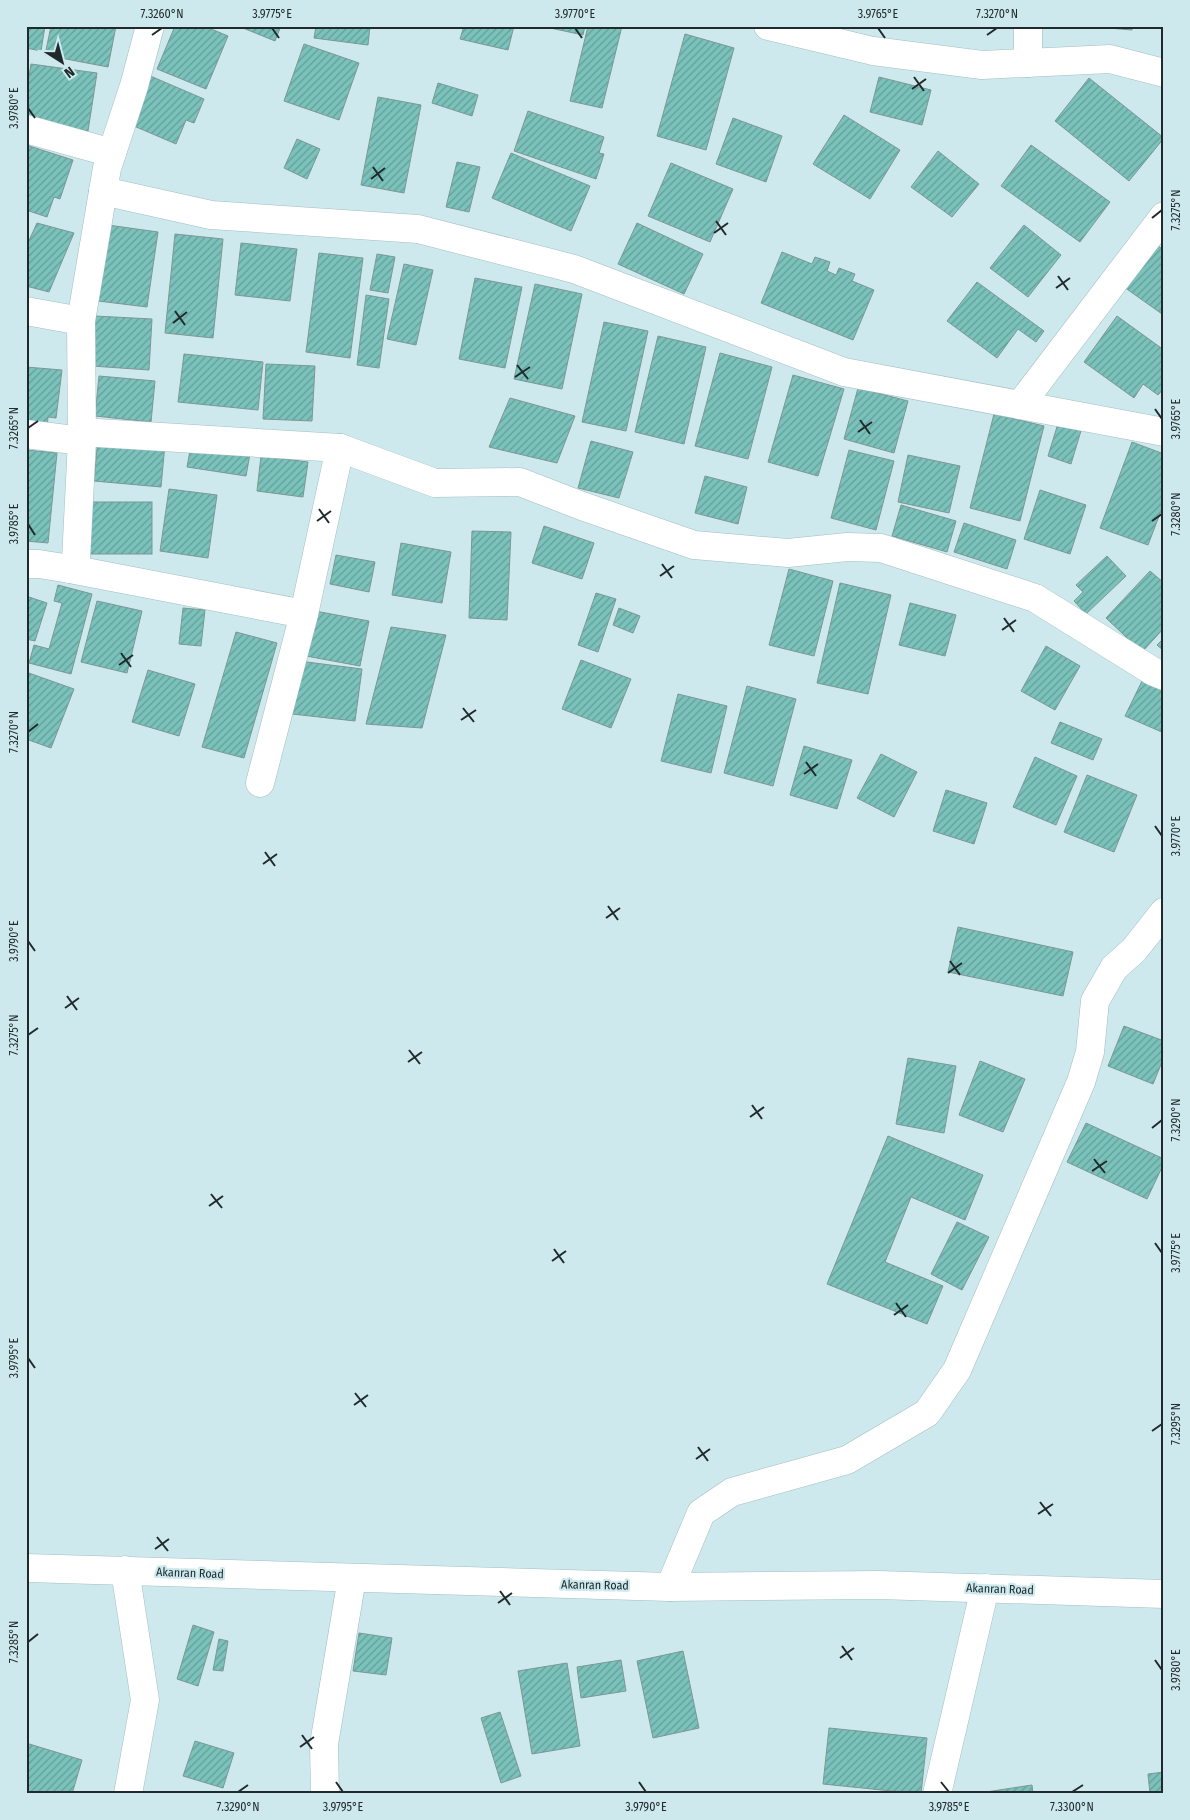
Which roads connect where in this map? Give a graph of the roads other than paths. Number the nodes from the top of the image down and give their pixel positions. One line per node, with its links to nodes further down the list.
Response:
1 (150, 26): 7 (street)
2 (768, 26): 4 (street)
3 (1028, 26): 4 (street)
4 (1028, 62): 5 (street)
5 (1164, 73)
6 (26, 129): 7 (street)
7 (112, 153): 8 (street)
8 (104, 191): 11 (street); 12 (street)
9 (1164, 216): 12 (street)
10 (26, 311): 11 (street)
11 (81, 321): 15 (street)
12 (1020, 405): 13 (street)
13 (1164, 432)
14 (26, 434): 15 (street)
15 (81, 437): 16 (street); 18 (street)
16 (340, 448): 19 (street); 20 (street)
17 (26, 564): 18 (street)
18 (70, 569): 19 (street)
19 (304, 614): 21 (street)
20 (1164, 676)
21 (260, 783)
22 (1164, 912): 26 (street)
23 (26, 1568): 24 (street, Akanran Road)
24 (125, 1570): 25 (street, Akanran Road); 29 (street)
25 (352, 1578): 26 (street, Akanran Road); 30 (street)
26 (670, 1587): 27 (street, Akanran Road)
27 (985, 1588): 28 (street, Akanran Road); 31 (street)
28 (1164, 1594)
29 (128, 1794)
30 (325, 1794)
31 (937, 1794)

